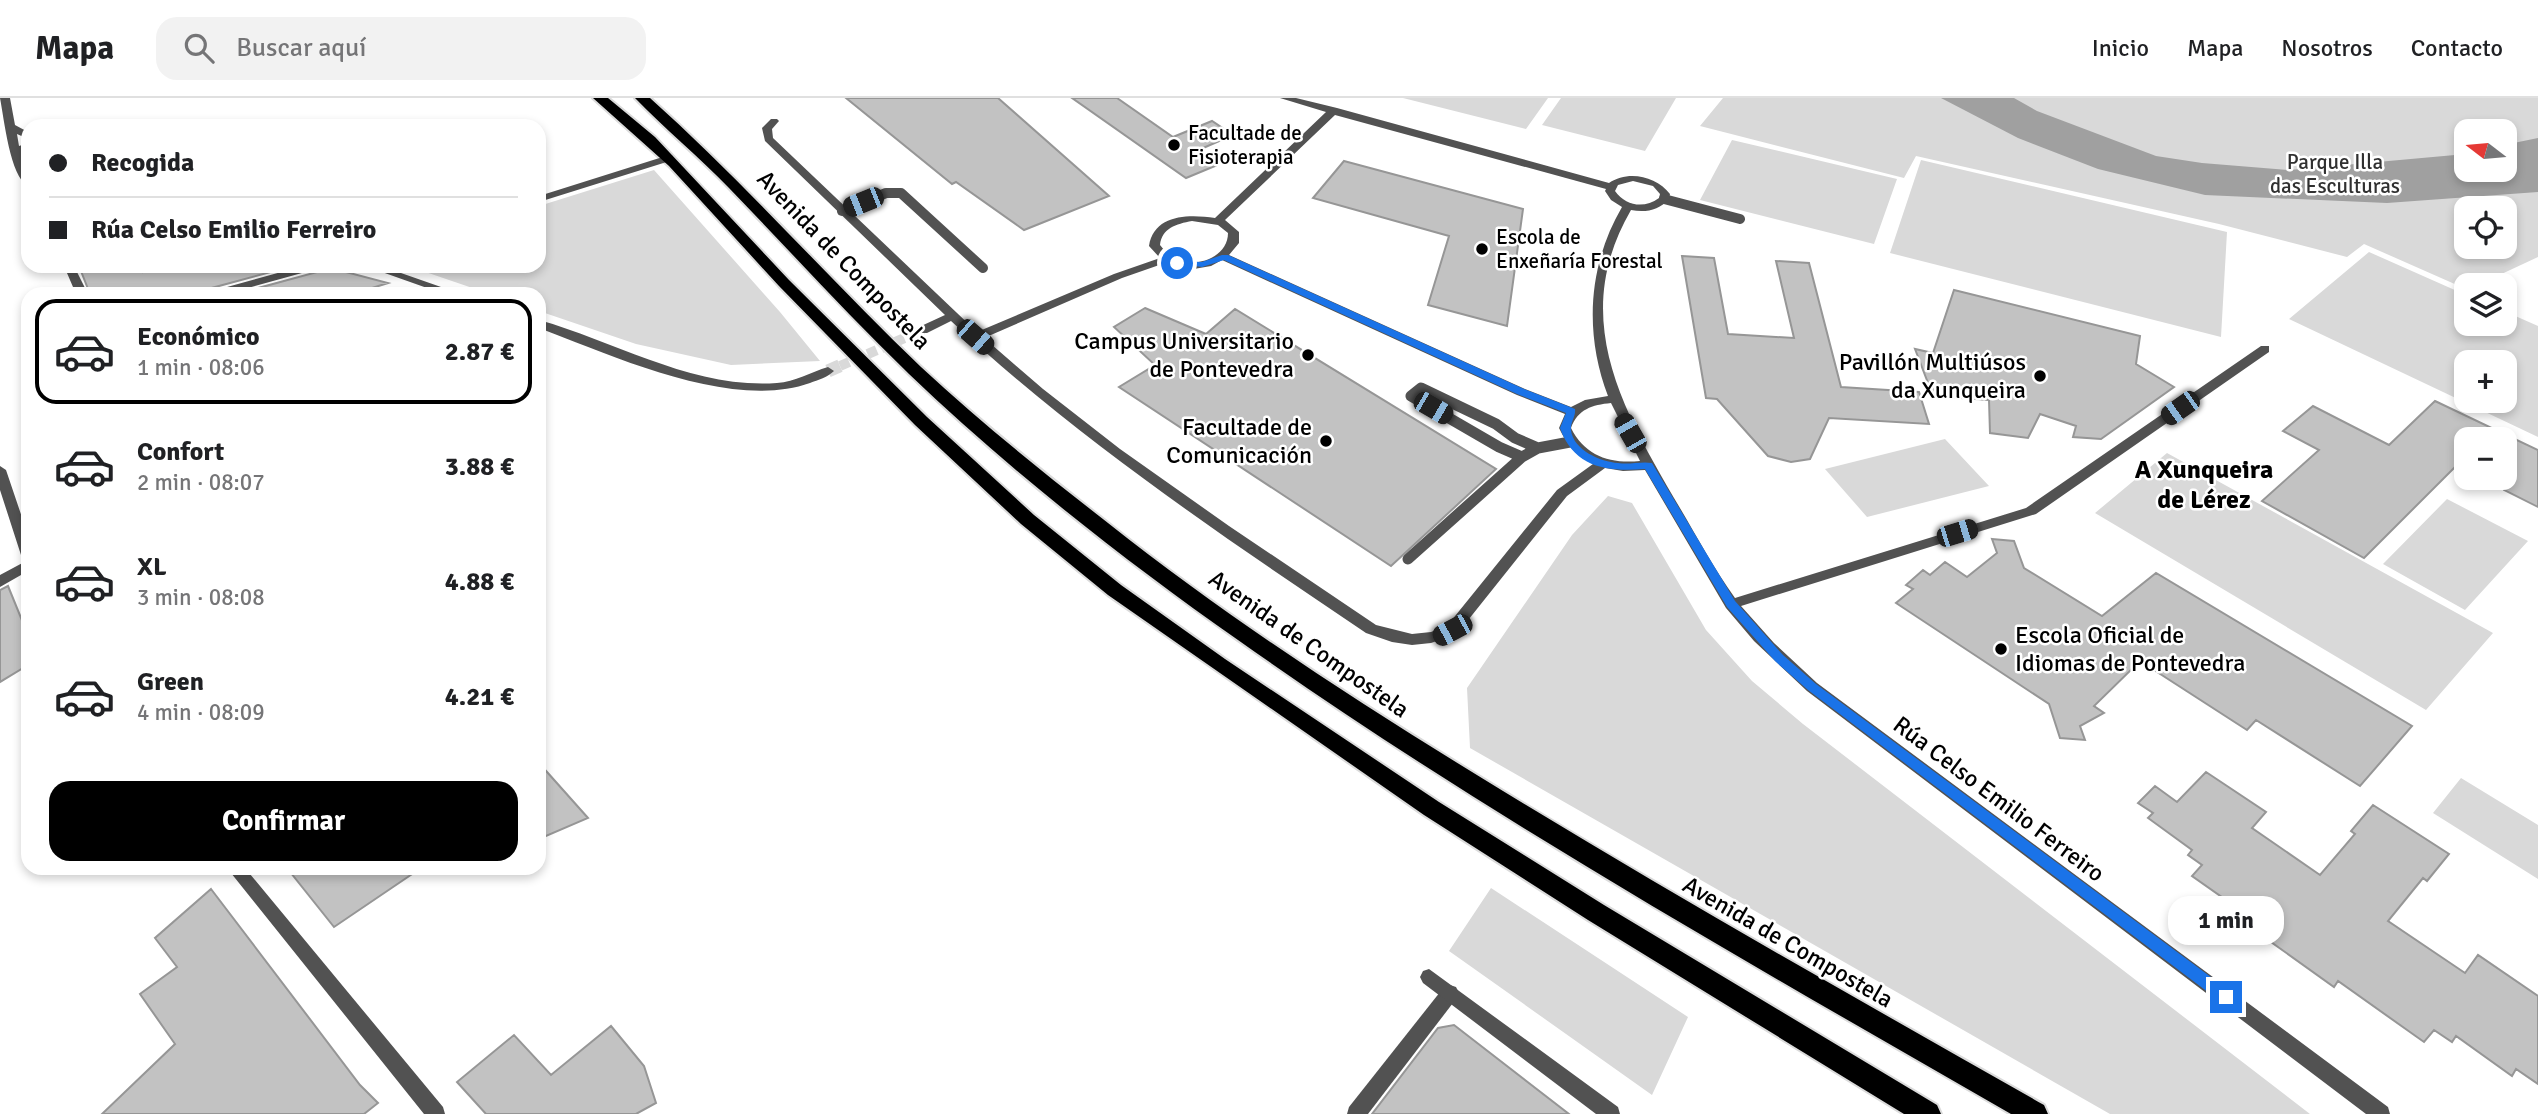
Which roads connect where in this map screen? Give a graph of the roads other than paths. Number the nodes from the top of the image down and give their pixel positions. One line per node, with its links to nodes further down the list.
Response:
1 (5, 98): 7 (street)
2 (600, 98): 11 (highway)
3 (642, 98): 53 (highway, Avenida de Compostela)
4 (1285, 98): 5 (street)
5 (1334, 110): 13 (street); 19 (street)
6 (774, 121): 17 (street)
7 (10, 126): 8 (street); 10 (street)
8 (21, 132)
9 (21, 149): 10 (street)
10 (15, 152): 12 (street)
11 (669, 158): 14 (street); 52 (highway)
12 (21, 167)
13 (1611, 187): 15 (street); 16 (street)
14 (546, 197)
15 (1664, 199): 16 (street); 18 (lane)
16 (1628, 206): 33 (street, Rúa Celso Emilio Ferreiro)
17 (842, 211): 22 (lane); 27 (street)
18 (1740, 219)
19 (1217, 221): 20 (street); 21 (street)
20 (1225, 257): 21 (street); 34 (street)
21 (1167, 259): 30 (street)
22 (984, 268)
23 (290, 273): 25 (street)
24 (391, 273): 26 (street)
25 (240, 287)
26 (434, 287)
27 (952, 316): 29 (street); 30 (street)
28 (546, 327): 32 (street)
29 (923, 330)
30 (975, 337): 38 (street)
31 (2265, 349): 45 (street)
32 (828, 371)
33 (1613, 399): 34 (street); 39 (street, Rúa Celso Emilio Ferreiro)
34 (1572, 412): 35 (street)
35 (1570, 442): 36 (lane); 38 (street)
36 (1538, 447): 37 (lane); 37 (lane)
37 (1522, 457): 42 (lane)
38 (1602, 464): 39 (street)
39 (1648, 465): 45 (street, Rúa Celso Emilio Ferreiro)
40 (0, 470): 41 (street)
41 (21, 534)
42 (1408, 559)
43 (21, 569): 44 (street)
44 (0, 582)
45 (1731, 604): 54 (street, Rúa Celso Emilio Ferreiro)
46 (243, 875): 49 (street)
47 (1429, 977): 48 (street)
48 (1450, 993): 50 (street); 51 (street)
49 (436, 1114)
50 (1356, 1114)
51 (1611, 1114)
52 (1928, 1114)
53 (2035, 1114)
54 (2381, 1114)

